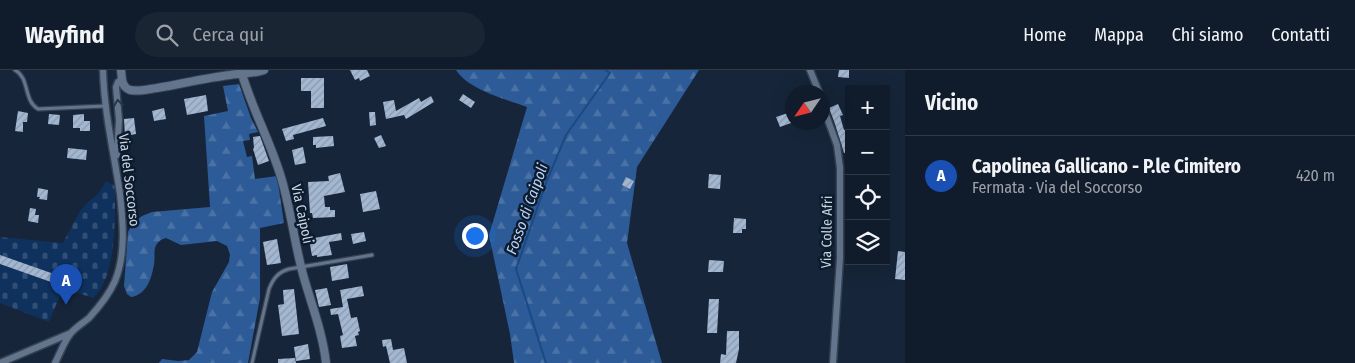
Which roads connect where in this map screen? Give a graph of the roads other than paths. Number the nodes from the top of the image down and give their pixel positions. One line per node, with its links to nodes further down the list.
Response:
1 (15, 70): 9 (lane)
2 (103, 70): 9 (street, Via del Soccorso)
3 (121, 70): 7 (street)
4 (264, 70): 6 (street)
5 (810, 70): 8 (street)
6 (241, 72): 7 (street); 13 (street, Via Caipoli)
7 (122, 80): 11 (street, one-way to 7)
8 (816, 85)
9 (106, 106): 11 (street, Via del Soccorso)
10 (830, 126): 19 (street, Via Colle Afri)
11 (116, 164): 14 (street, Via del Soccorso)
12 (372, 255): 13 (lane)
13 (301, 267): 17 (lane); 18 (street, Via Caipoli)
14 (71, 333): 15 (street); 16 (street, Via del Soccorso)
15 (0, 363)
16 (56, 363)
17 (252, 363)
18 (326, 363)
19 (833, 363)

